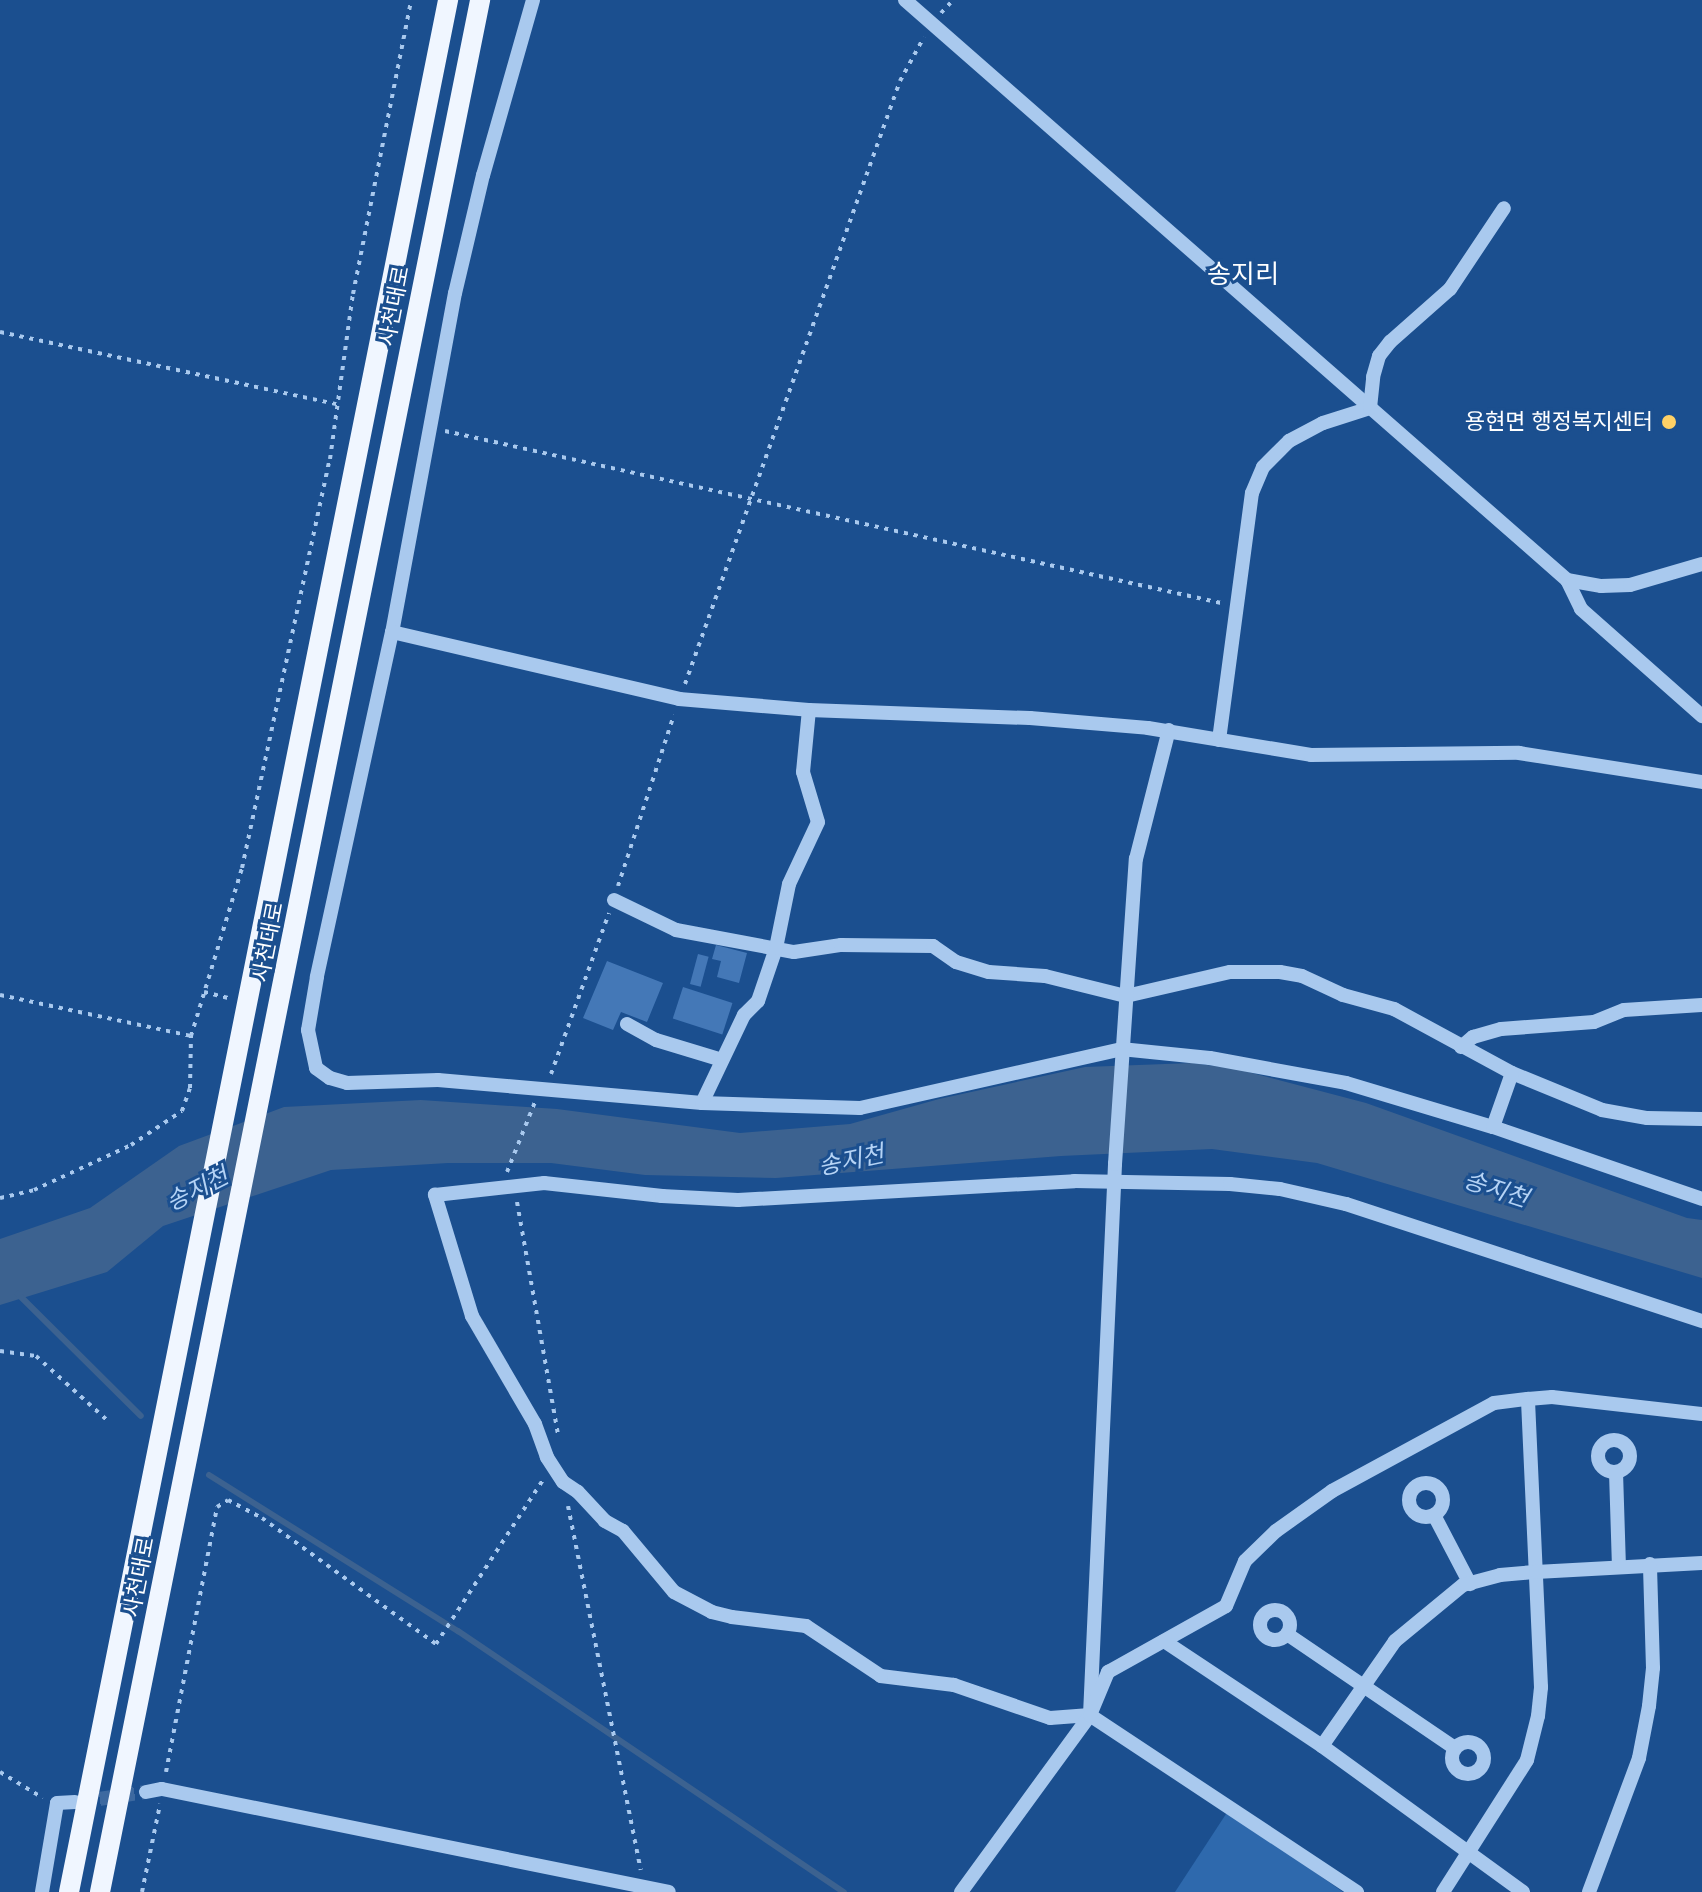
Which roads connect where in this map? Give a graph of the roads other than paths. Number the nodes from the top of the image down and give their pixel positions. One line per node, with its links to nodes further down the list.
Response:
1 (448, 0): 49 (main road, 사천대로)
2 (480, 0): 50 (main road, 사천대로)
3 (533, 0): 9 (street)
4 (905, 0): 6 (street)
5 (1504, 208): 6 (street)
6 (1370, 408): 8 (street); 13 (street)
7 (1702, 564): 8 (street)
8 (1567, 580): 11 (street)
9 (392, 632): 10 (street); 24 (street)
10 (809, 710): 12 (street); 16 (street)
11 (1702, 716)
12 (1169, 730): 13 (street); 17 (street)
13 (1219, 740): 14 (street)
14 (1702, 782)
15 (614, 900): 16 (street)
16 (776, 948): 17 (street); 22 (street)
17 (1126, 996): 20 (street); 21 (street)
18 (1702, 1005): 20 (street)
19 (627, 1024): 22 (street)
20 (1461, 1047): 23 (street)
21 (1121, 1055): 24 (street); 26 (street); 27 (street)
22 (722, 1060): 24 (street)
23 (1512, 1073): 25 (street); 26 (street)
24 (702, 1103)
25 (1702, 1119)
26 (1493, 1127): 28 (street)
27 (1115, 1181): 29 (street); 42 (street); 42 (street)
28 (1702, 1199)
29 (1702, 1321)
30 (1528, 1399): 31 (street); 37 (street); 40 (street)
31 (1702, 1414)
32 (1616, 1472): 36 (street)
33 (1434, 1515): 38 (street)
34 (1702, 1563): 35 (street)
35 (1650, 1564): 36 (street); 56 (street)
36 (1619, 1566): 37 (street)
37 (1536, 1572): 38 (street); 47 (street)
38 (1470, 1584): 41 (street)
39 (1287, 1634): 41 (street)
40 (1164, 1641): 42 (street); 43 (street)
41 (1367, 1685): 43 (street); 44 (street)
42 (1090, 1715): 52 (street); 53 (street)
43 (1322, 1746): 47 (street)
44 (1455, 1748)
45 (146, 1792): 51 (street)
46 (75, 1802): 48 (street)
47 (1468, 1854): 54 (street); 55 (street)
48 (42, 1892)
49 (69, 1892)
50 (100, 1892)
51 (669, 1892)
52 (961, 1892)
53 (1357, 1892)
54 (1443, 1892)
55 (1523, 1892)
56 (1589, 1892)

